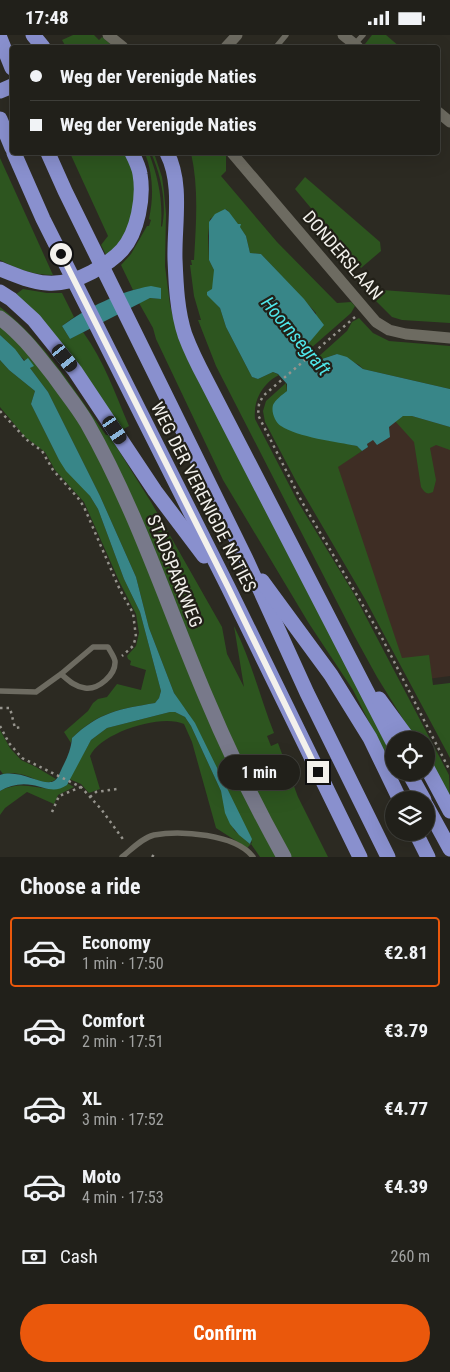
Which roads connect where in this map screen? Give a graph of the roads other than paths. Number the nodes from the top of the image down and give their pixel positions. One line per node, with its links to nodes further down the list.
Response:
1 (33, 35): 7 (highway)
2 (108, 35): 8 (street)
3 (237, 35): 9 (street)
4 (286, 35): 10 (lane)
5 (343, 35): 11 (street)
6 (0, 38): 12 (highway)
7 (41, 45)
8 (120, 45)
9 (228, 45)
10 (278, 45)
11 (355, 45)
12 (10, 63)
13 (440, 114): 15 (street)
14 (0, 119): 16 (highway)
15 (450, 122)
16 (10, 143)
17 (15, 155): 27 (highway, WEG DER VERENIGDE NATIES)
18 (49, 155): 26 (highway, WEG DER VERENIGDE NATIES)
19 (133, 155): 22 (highway)
20 (168, 155): 28 (highway)
21 (234, 155): 25 (street, DONDERSLAAN)
22 (0, 269)
23 (0, 292): 27 (highway)
24 (0, 318): 41 (main road, STADSPARKWEG)
25 (450, 338)
26 (246, 559): 34 (highway); 43 (highway, WEG DER VERENIGDE NATIES)
27 (228, 587): 42 (highway, WEG DER VERENIGDE NATIES)
28 (355, 669): 31 (highway); 32 (highway)
29 (61, 674): 29 (lane); 30 (lane)
30 (0, 691)
31 (387, 731)
32 (402, 731)
33 (434, 781): 35 (highway)
34 (396, 791)
35 (450, 811)
36 (435, 822): 38 (highway)
37 (420, 841): 44 (highway)
38 (450, 849)
39 (122, 857): 40 (lane)
40 (253, 857)
41 (284, 857)
42 (360, 857)
43 (388, 857)
44 (428, 857)

